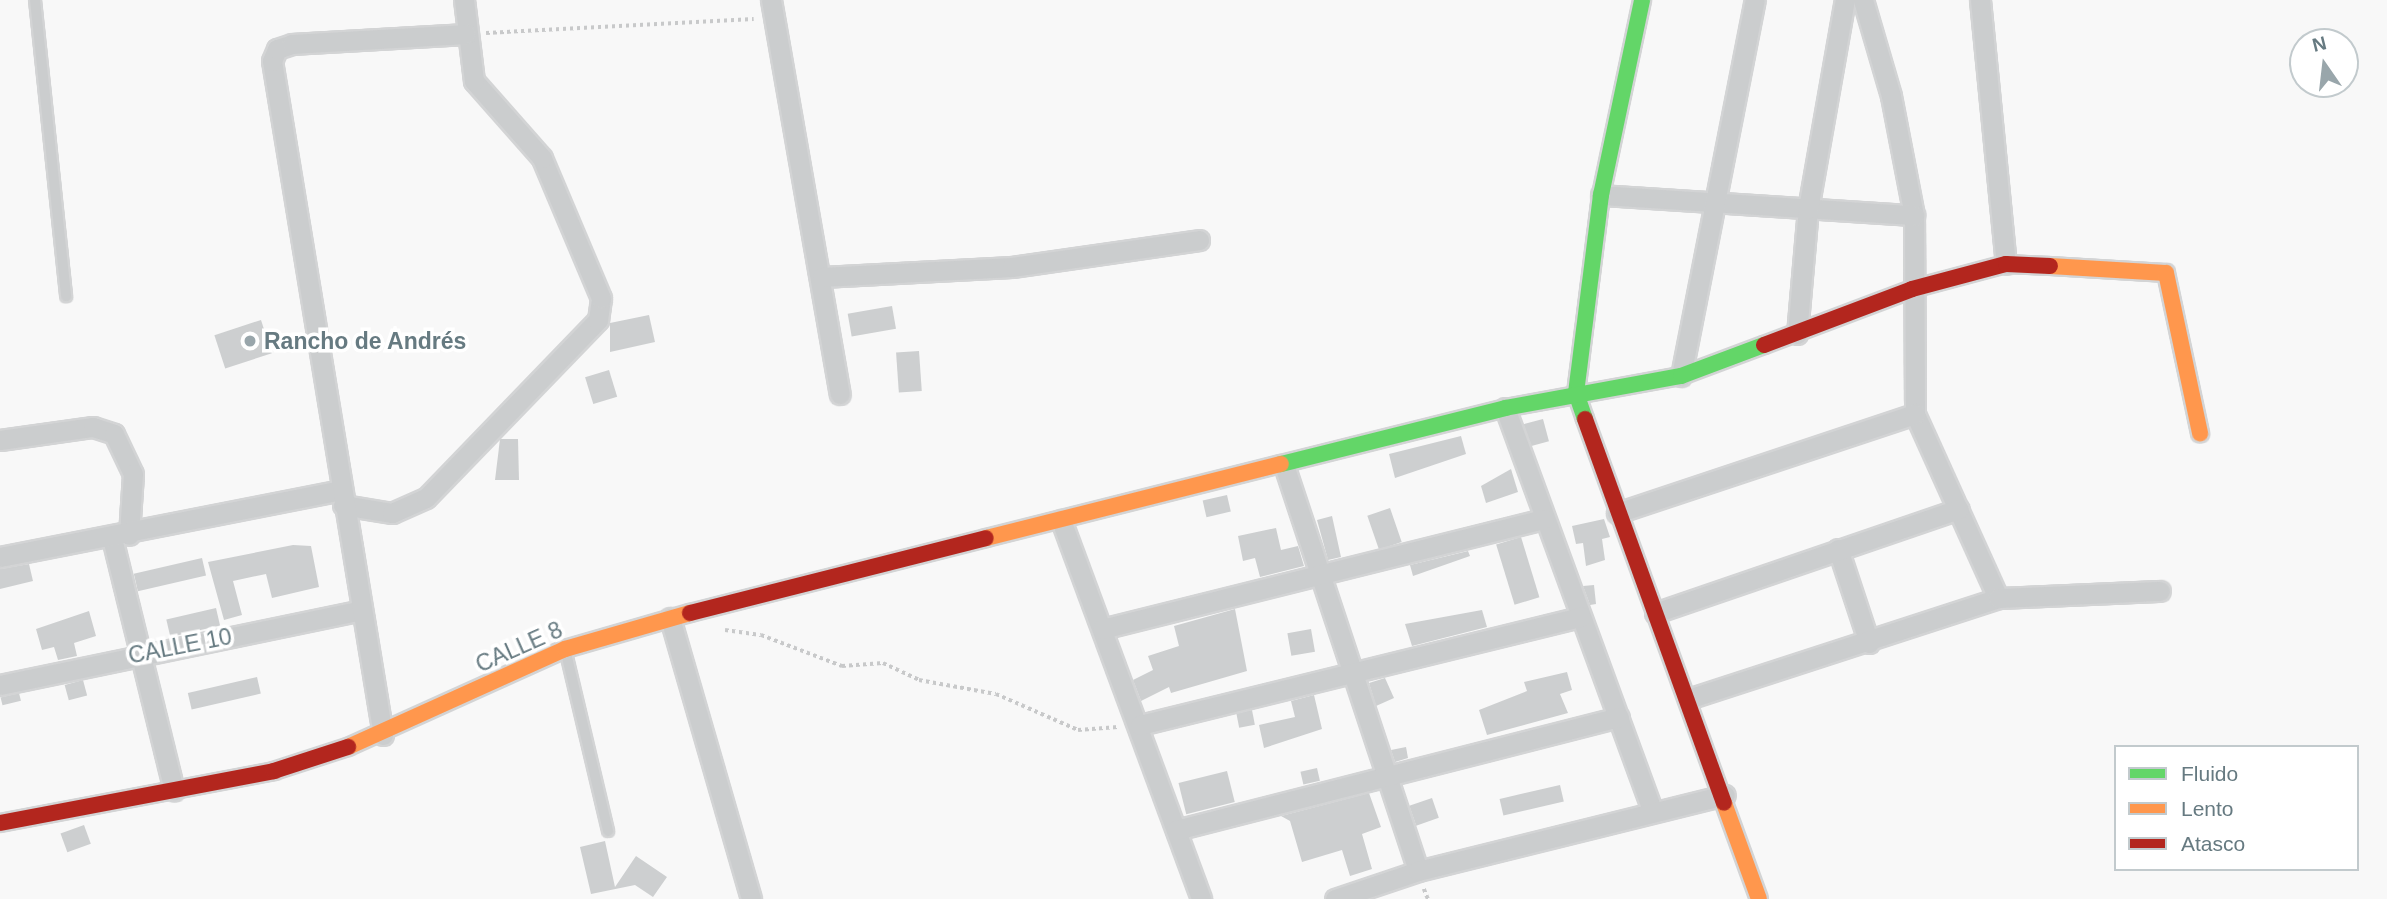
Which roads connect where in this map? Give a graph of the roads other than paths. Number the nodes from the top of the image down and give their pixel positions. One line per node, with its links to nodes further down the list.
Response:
1 (35, 0): 18 (lane)
2 (464, 0): 9 (street)
3 (1642, 0): 10 (street)
4 (1755, 0): 11 (street)
5 (1845, 0): 12 (street)
6 (1863, 0): 13 (street)
7 (1980, 0): 15 (street)
8 (771, 8): 16 (street)
9 (466, 28): 28 (street); 28 (street)
10 (1601, 195): 11 (street); 21 (street)
11 (1717, 203): 12 (street); 20 (street)
12 (1808, 209): 13 (street); 19 (street)
13 (1914, 215): 17 (street)
14 (1199, 240): 16 (street)
15 (2006, 264): 17 (street, CALLE 8); 25 (street, CALLE 8)
16 (822, 277): 22 (street)
17 (1912, 289): 19 (street, CALLE 8); 24 (street)
18 (66, 296)
19 (1797, 334): 20 (street, CALLE 8)
20 (1681, 376): 21 (street, CALLE 8)
21 (1576, 393): 23 (street, CALLE 8); 30 (street)
22 (840, 394)
23 (1505, 408): 27 (street, CALLE 8); 31 (street)
24 (1915, 414): 29 (street); 30 (street)
25 (2200, 433)
26 (0, 440): 33 (street)
27 (1284, 468): 32 (street, CALLE 8); 36 (street)
28 (342, 497): 33 (street); 39 (street)
29 (1959, 509): 34 (street); 38 (street)
30 (1617, 513): 40 (street)
31 (1544, 519): 36 (street); 42 (street)
32 (1061, 520): 41 (street, CALLE 8); 43 (street)
33 (120, 536): 35 (street); 46 (street)
34 (1838, 550): 40 (street); 44 (street)
35 (0, 557)
36 (1316, 575): 43 (street); 47 (street)
37 (2160, 591): 38 (street)
38 (1998, 598): 44 (street)
39 (361, 610): 46 (street, CALLE 10); 52 (street)
40 (1655, 613): 49 (street)
41 (670, 618): 45 (street, CALLE 8); 61 (street)
42 (1581, 618): 47 (street); 50 (street)
43 (1102, 629): 51 (street)
44 (1869, 643): 49 (street)
45 (565, 649): 52 (street, CALLE 8); 59 (lane)
46 (140, 654): 48 (street, CALLE 10); 54 (street)
47 (1348, 671): 51 (street); 53 (street)
48 (0, 685)
49 (1688, 699): 55 (street)
50 (1619, 717): 53 (street); 56 (street)
51 (1140, 725): 58 (street)
52 (383, 735): 54 (street, CALLE 8)
53 (1384, 774): 58 (street); 60 (street)
54 (174, 790): 57 (street, CALLE 8)
55 (1725, 795): 56 (street); 64 (street)
56 (1652, 809): 60 (street)
57 (0, 823)
58 (1176, 830): 62 (street)
59 (608, 831)
60 (1418, 871): 63 (street)
61 (751, 899)
62 (1201, 899)
63 (1335, 899)
64 (1759, 899)

